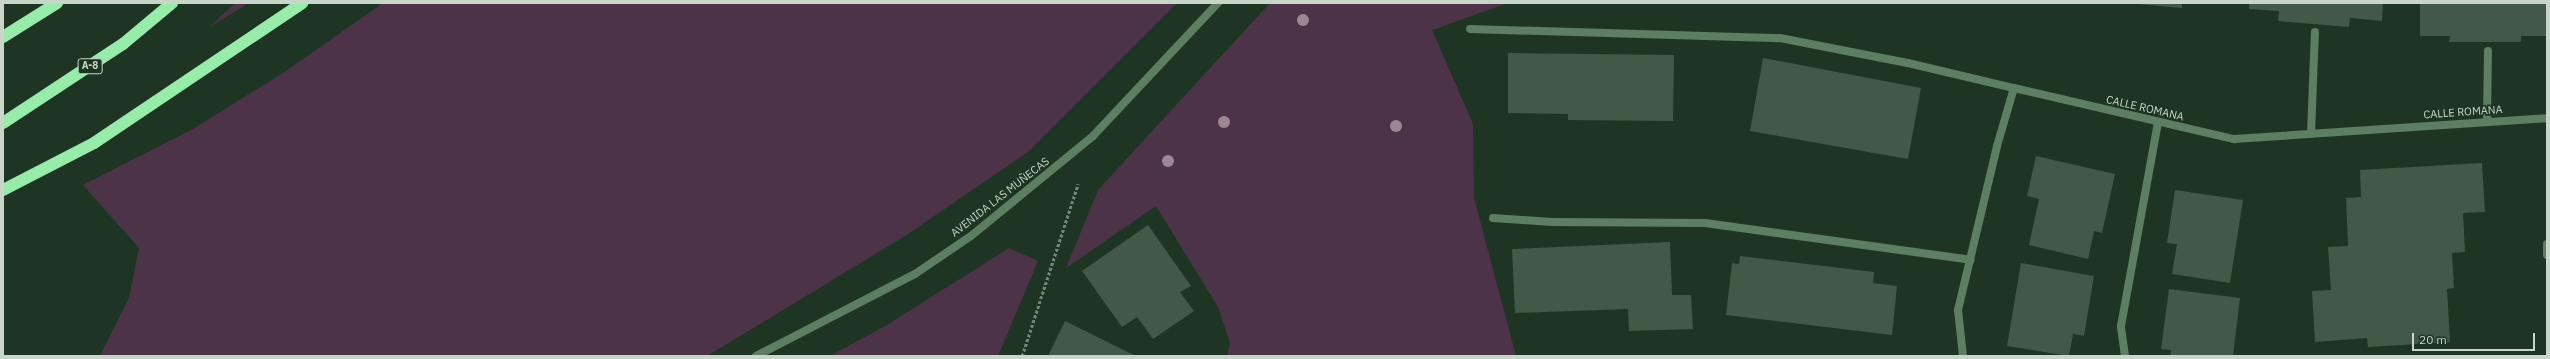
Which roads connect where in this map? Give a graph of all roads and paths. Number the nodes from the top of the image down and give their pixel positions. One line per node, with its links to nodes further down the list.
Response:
1 (57, 3): 7 (highway)
2 (172, 3): 12 (highway, A-8)
3 (302, 3): 16 (highway)
4 (1218, 3): 21 (street, AVENIDA LAS MUÑECAS)
5 (1470, 29): 9 (street, CALLE ROMANA)
6 (2315, 32): 14 (street)
7 (3, 37)
8 (2488, 51): 11 (street)
9 (2014, 88): 13 (street, CALLE ROMANA); 20 (street)
10 (2547, 118): 11 (street, CALLE ROMANA)
11 (2487, 122): 14 (street, CALLE ROMANA)
12 (3, 123)
13 (2158, 123): 14 (street, CALLE ROMANA); 24 (street)
14 (2310, 134)
15 (1079, 182): 22 (path)
16 (3, 190)
17 (1493, 218): 20 (street)
18 (2547, 244): 19 (street)
19 (2547, 255)
20 (1970, 260): 23 (street)
21 (756, 356)
22 (1022, 356)
23 (1963, 356)
24 (2125, 356)

